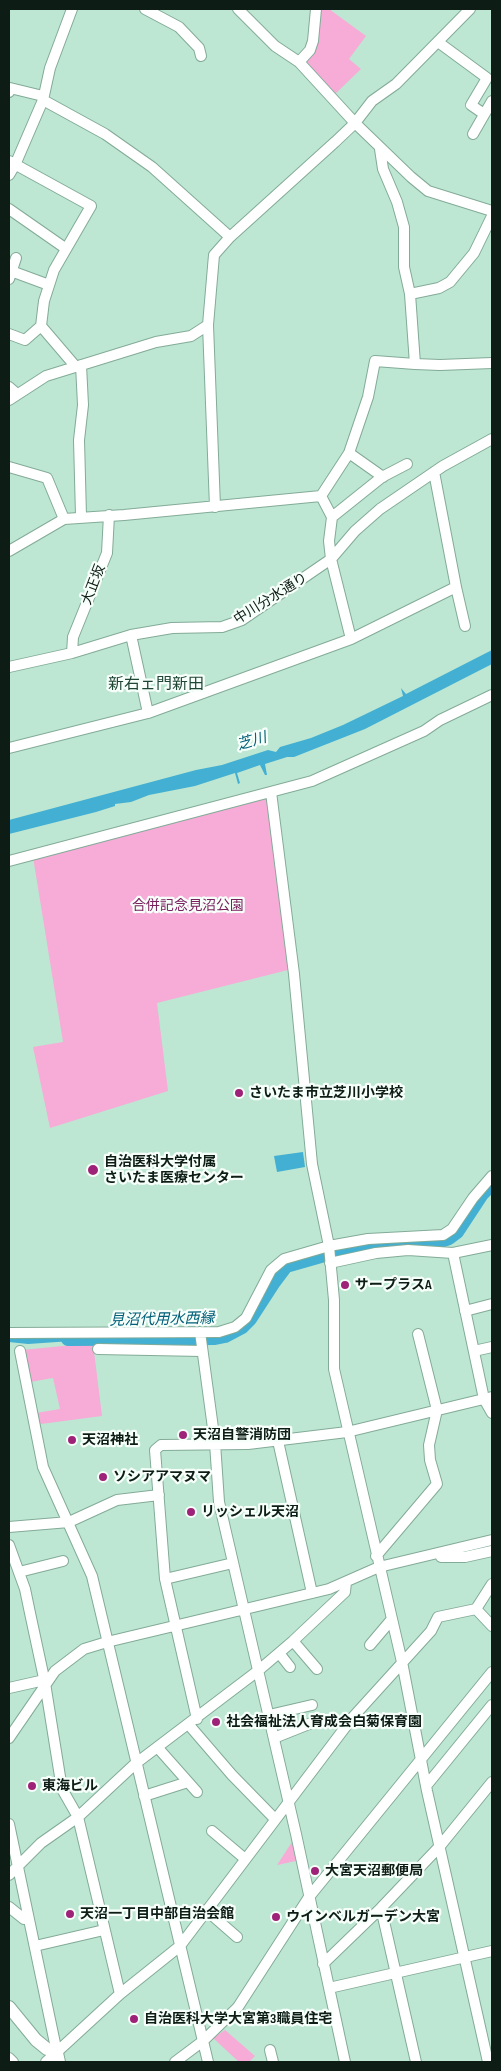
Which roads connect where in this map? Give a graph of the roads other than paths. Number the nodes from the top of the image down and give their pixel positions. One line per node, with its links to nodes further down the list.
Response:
1 (72, 9): 10 (street)
2 (145, 9): 7 (street)
3 (238, 9): 8 (street)
4 (316, 9): 8 (street)
5 (470, 9): 6 (street)
6 (438, 42): 12 (street); 13 (street)
7 (202, 56)
8 (299, 62): 13 (street)
9 (9, 92): 10 (street)
10 (43, 98): 16 (street); 21 (street)
11 (492, 101): 12 (street)
12 (484, 114): 14 (street)
13 (355, 123): 15 (street); 21 (street)
14 (473, 134)
15 (380, 149): 19 (street); 26 (street)
16 (12, 163): 17 (street); 22 (street)
17 (9, 174)
18 (9, 209): 22 (street)
19 (492, 211)
20 (492, 216): 26 (street)
21 (230, 237): 27 (street)
22 (66, 248): 25 (street)
23 (16, 258): 24 (street)
24 (10, 275): 25 (street)
25 (49, 285): 28 (street)
26 (410, 294): 31 (street)
27 (208, 325): 32 (street); 41 (street)
28 (41, 326): 29 (street); 32 (street)
29 (9, 334)
30 (492, 363): 31 (street)
31 (415, 364): 35 (street)
32 (78, 366): 33 (street); 43 (street)
33 (11, 394)
34 (492, 439): 38 (street, 中川分水通り)
35 (348, 453): 39 (street); 40 (street)
36 (407, 464): 39 (street)
37 (9, 467): 45 (street)
38 (434, 472): 47 (street, 中川分水通り); 48 (street)
39 (383, 477): 44 (street)
40 (321, 496): 41 (street); 44 (street)
41 (215, 507): 42 (street)
42 (109, 515): 43 (street); 52 (street, 大正坂)
43 (81, 516): 45 (street)
44 (332, 517): 47 (street)
45 (64, 518): 46 (street)
46 (9, 551)
47 (331, 560): 50 (street, 中川分水通り); 51 (street)
48 (456, 588): 49 (street); 51 (street)
49 (465, 626)
50 (131, 635): 52 (street, 中川分水通り); 55 (street)
51 (351, 639): 55 (street)
52 (72, 652): 53 (street, 中川分水通り)
53 (9, 666)
54 (492, 695): 57 (street)
55 (148, 713): 56 (street)
56 (9, 748)
57 (271, 792): 58 (street); 61 (street)
58 (9, 862)
59 (492, 1176): 61 (street)
60 (492, 1245): 62 (street)
61 (328, 1246): 63 (street); 66 (street)
62 (453, 1253): 63 (street); 65 (street)
63 (330, 1263): 77 (street)
64 (492, 1304): 65 (street)
65 (465, 1310): 73 (street)
66 (200, 1332): 67 (street); 71 (street)
67 (9, 1333)
68 (418, 1334): 75 (street)
69 (492, 1347): 73 (street)
70 (98, 1349): 71 (street)
71 (202, 1350): 79 (street)
72 (20, 1351): 81 (street)
73 (474, 1351): 74 (street)
74 (488, 1398): 75 (street); 76 (street)
75 (436, 1410): 77 (street); 86 (street)
76 (492, 1413)
77 (347, 1432): 78 (street); 86 (street)
78 (278, 1441): 79 (street); 95 (street)
79 (215, 1443): 80 (street); 89 (street)
80 (159, 1495): 81 (street); 92 (street)
81 (69, 1522): 82 (street); 102 (street)
82 (9, 1527)
83 (492, 1540): 87 (street)
84 (9, 1545): 91 (street)
85 (492, 1550): 87 (street)
86 (376, 1556): 90 (street)
87 (423, 1557): 90 (street)
88 (63, 1561): 91 (street)
89 (233, 1563): 92 (street); 96 (street)
90 (379, 1567): 93 (street); 98 (street)
91 (19, 1572): 110 (street)
92 (165, 1579): 99 (street)
93 (346, 1582): 95 (street); 101 (street)
94 (492, 1584): 97 (street)
95 (312, 1593): 96 (street)
96 (244, 1609): 99 (street); 108 (street)
97 (476, 1609): 100 (street); 105 (street)
98 (392, 1619): 103 (street); 105 (street)
99 (176, 1625): 102 (street); 115 (street)
100 (492, 1626)
101 (293, 1641): 104 (street); 107 (street)
102 (107, 1642): 110 (street); 121 (street)
103 (370, 1645)
104 (279, 1653): 106 (street); 108 (street)
105 (402, 1662): 120 (street); 127 (street)
106 (290, 1667)
107 (317, 1669)
108 (259, 1670): 114 (street); 115 (street)
109 (492, 1672): 120 (street)
110 (45, 1683): 111 (street); 117 (street); 128 (street)
111 (9, 1688)
112 (312, 1705): 114 (street)
113 (492, 1705): 124 (street)
114 (269, 1715): 118 (street)
115 (193, 1722): 119 (street); 129 (street)
116 (314, 1722): 118 (street)
117 (9, 1738)
118 (274, 1738): 127 (street)
119 (158, 1748): 121 (street); 122 (street)
120 (421, 1760): 124 (street); 136 (street)
121 (135, 1764): 126 (street); 128 (street)
122 (188, 1782): 125 (street); 126 (street)
123 (492, 1782): 132 (street)
124 (426, 1786): 132 (street)
125 (197, 1792)
126 (144, 1796): 144 (street)
127 (288, 1800): 129 (street); 136 (street)
128 (78, 1817): 134 (street); 141 (street)
129 (274, 1818): 133 (street)
130 (9, 1824): 134 (street)
131 (212, 1831): 133 (street)
132 (440, 1846): 138 (street); 146 (street)
133 (244, 1858): 139 (street)
134 (18, 1867): 135 (street); 140 (street)
135 (9, 1875)
136 (309, 1897): 147 (street); 152 (street)
137 (9, 1907): 140 (street)
138 (381, 1908): 147 (street); 148 (street)
139 (206, 1910): 142 (street); 144 (street)
140 (29, 1919): 143 (street)
141 (104, 1930): 143 (street); 150 (street)
142 (237, 1937)
143 (35, 1946): 154 (street)
144 (180, 1946): 150 (street); 152 (street)
145 (492, 1951): 146 (street)
146 (464, 1958): 148 (street); 163 (street)
147 (323, 1964): 149 (street)
148 (396, 1973): 149 (street); 162 (street)
149 (329, 1988): 161 (street)
150 (120, 1994): 154 (street)
151 (9, 2007): 154 (main road)
152 (203, 2041): 158 (street); 159 (street)
153 (270, 2050): 160 (street)
154 (58, 2057): 157 (street)
155 (9, 2058): 156 (street)
156 (13, 2062)
157 (46, 2062)
158 (175, 2062)
159 (208, 2062)
160 (273, 2062)
161 (345, 2062)
162 (416, 2062)
163 (488, 2062)

